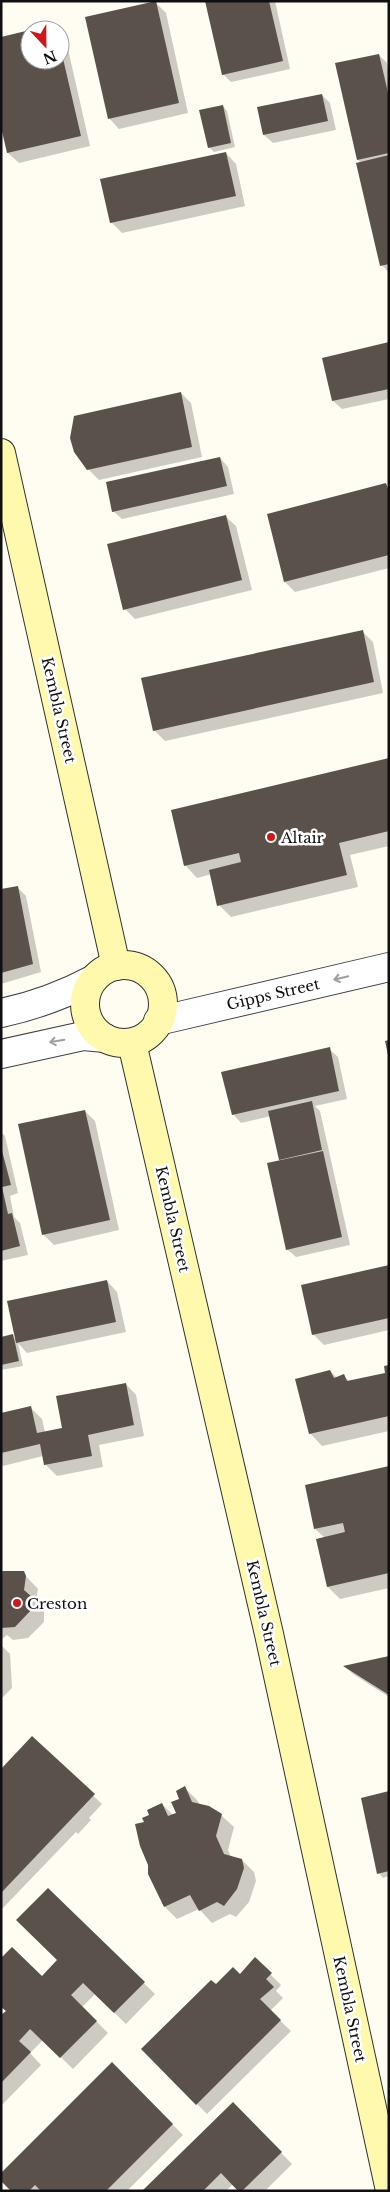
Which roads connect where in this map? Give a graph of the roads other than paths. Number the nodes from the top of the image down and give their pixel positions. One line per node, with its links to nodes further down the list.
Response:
1 (1, 453): 3 (street, Kembla Street)
2 (389, 967): 5 (street, Gipps Street, one-way to 5)
3 (105, 973): 4 (street); 5 (street); 6 (street)
4 (1, 1013)
5 (158, 1021): 7 (street)
6 (105, 1038): 7 (street); 8 (street, one-way to 8)
7 (132, 1043): 9 (street, Kembla Street)
8 (1, 1054)
9 (384, 2144): 10 (street, Kembla Street)
10 (389, 2186)

